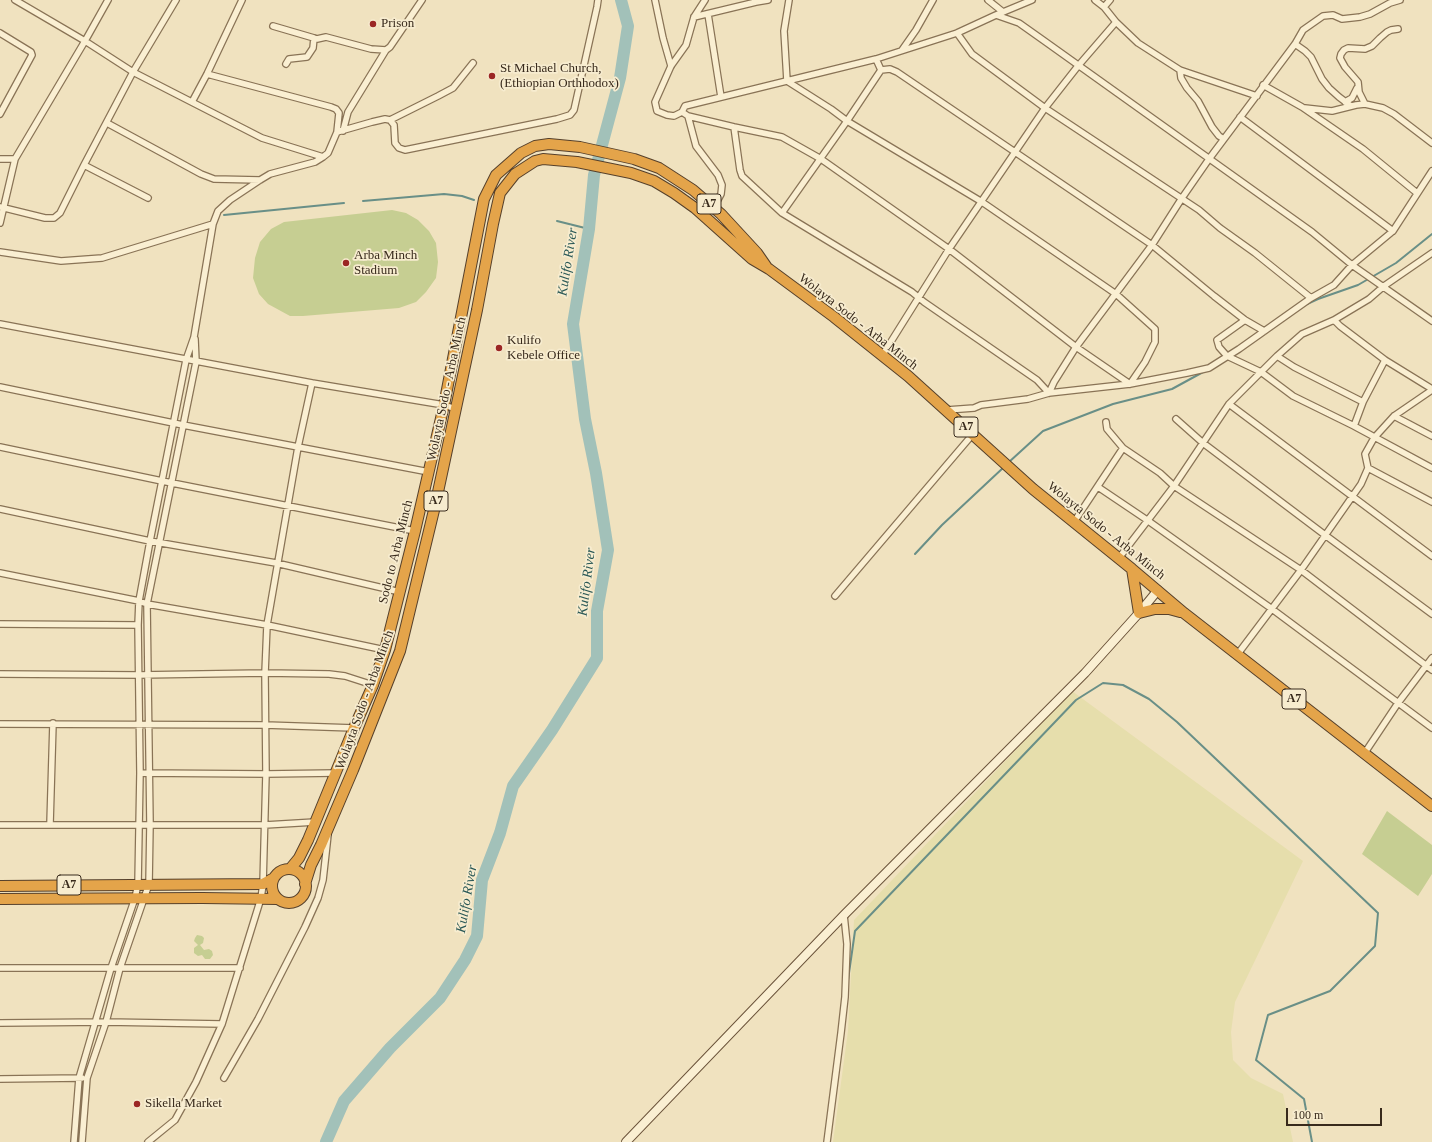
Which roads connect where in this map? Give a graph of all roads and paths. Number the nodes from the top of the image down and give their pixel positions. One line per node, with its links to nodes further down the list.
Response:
1 (108, 0): 28 (street)
2 (176, 0): 39 (street)
3 (242, 0): 40 (street)
4 (422, 0): 30 (street)
5 (598, 0): 56 (street)
6 (656, 0): 35 (street)
7 (705, 0): 21 (street)
8 (768, 0): 19 (street)
9 (789, 0): 41 (street)
10 (933, 0): 31 (street)
11 (988, 0): 18 (street)
12 (1032, 0): 18 (street)
13 (1095, 0): 17 (street)
14 (1110, 0): 17 (street)
15 (1400, 0): 29 (street)
16 (17, 1): 28 (street)
17 (1104, 7): 22 (street)
18 (1003, 12): 20 (street)
19 (708, 14): 21 (street); 45 (street)
20 (996, 15): 26 (street); 36 (street)
21 (694, 17): 35 (street)
22 (1116, 22): 36 (street); 38 (street)
23 (273, 26): 27 (street)
24 (1398, 29): 43 (street)
25 (0, 33): 53 (street)
26 (956, 34): 31 (street); 51 (street)
27 (314, 38): 30 (street); 34 (street)
28 (85, 42): 39 (street); 67 (street)
29 (1295, 44): 42 (street); 47 (street)
30 (386, 50): 60 (street)
31 (902, 50): 32 (street)
32 (876, 59): 37 (street); 41 (street)
33 (473, 63): 56 (street)
34 (286, 64)
35 (672, 66): 52 (street)
36 (1078, 66): 51 (street); 69 (street)
37 (881, 70): 57 (street); 64 (street)
38 (1180, 70): 44 (street); 62 (street)
39 (133, 72): 46 (street); 58 (street)
40 (207, 74): 46 (street); 61 (street)
41 (787, 81): 45 (street); 57 (street)
42 (1263, 85): 44 (street); 50 (street)
43 (1358, 87): 47 (street); 48 (street)
44 (1257, 96): 55 (street)
45 (721, 98): 52 (street)
46 (192, 102): 65 (street)
47 (1345, 102): 49 (street)
48 (1365, 104): 49 (street); 63 (street)
49 (1351, 106): 50 (street)
50 (1302, 107): 73 (street)
51 (1045, 108): 64 (street); 75 (street)
52 (682, 112): 54 (street)
53 (0, 114)
54 (688, 116): 59 (street); 78 (street)
55 (1240, 117): 62 (street); 83 (street)
56 (390, 120): 60 (street)
57 (847, 121): 68 (street); 76 (street)
58 (107, 123): 70 (street); 72 (street)
59 (734, 127): 68 (street); 79 (street)
60 (343, 131): 61 (street)
61 (337, 132): 65 (street)
62 (1224, 139): 69 (street)
63 (1432, 143)
64 (1016, 153): 76 (street); 84 (street)
65 (323, 157): 72 (street)
66 (0, 159): 67 (street)
67 (15, 159): 77 (street)
68 (821, 159): 79 (street); 85 (street)
69 (1209, 159): 75 (street); 88 (street)
70 (84, 165): 74 (street); 77 (street)
71 (1432, 171): 73 (street)
72 (260, 180): 81 (street)
73 (1417, 193): 83 (street)
74 (148, 198)
75 (1182, 198): 84 (street); 93 (street)
76 (982, 202): 85 (street); 91 (street)
77 (2, 207): 80 (street)
78 (714, 207): 82 (highway, Wolayta Sodo - Arba Minch / A7); 89 (highway, Wolayta Sodo - Arba Minch / A7)
79 (782, 213): 92 (street)
80 (0, 224)
81 (213, 224): 86 (street); 101 (street)
82 (478, 225): 94 (highway, Sodo to Arba Minch / A7)
83 (1393, 231): 88 (street)
84 (1152, 245): 91 (street); 96 (street)
85 (949, 249): 92 (street); 102 (street)
86 (0, 252)
87 (1431, 255): 90 (street)
88 (1352, 265): 90 (street); 93 (street)
89 (769, 269): 95 (highway, Wolayta Sodo - Arba Minch / A7); 103 (highway, Wolayta Sodo - Arba Minch / A7)
90 (1384, 286): 97 (street); 98 (street)
91 (1116, 294): 102 (street); 111 (street)
92 (919, 297): 103 (street); 114 (street)
93 (1311, 298): 100 (street)
94 (464, 307): 95 (highway); 117 (highway, Sodo to Arba Minch / A7)
95 (477, 310): 118 (highway, Wolayta Sodo - Arba Minch / A7)
96 (1245, 320): 100 (street); 104 (street)
97 (1334, 320): 105 (street); 107 (street)
98 (1432, 321)
99 (0, 324): 106 (street)
100 (1264, 331): 104 (street)
101 (194, 337): 106 (street); 108 (street)
102 (1076, 347): 111 (street); 114 (street)
103 (882, 356): 119 (highway, Wolayta Sodo - Arba Minch / A7)
104 (1227, 356): 109 (street); 111 (street)
105 (1277, 356): 109 (street); 115 (street)
106 (186, 360): 108 (street); 123 (street)
107 (1385, 360): 113 (street); 115 (street)
108 (196, 362): 110 (street); 124 (street)
109 (1261, 372): 116 (street); 125 (street)
110 (312, 383): 117 (street); 131 (street)
111 (1130, 384): 114 (street)
112 (0, 387): 123 (street)
113 (1432, 390): 120 (street)
114 (1048, 393): 119 (street)
115 (1363, 402): 125 (street)
116 (1229, 404): 129 (street); 140 (street)
117 (444, 405): 118 (street); 135 (highway, Sodo to Arba Minch / A7)
118 (456, 409): 178 (highway, Wolayta Sodo - Arba Minch / A7)
119 (947, 410): 126 (highway, Wolayta Sodo - Arba Minch / A7)
120 (1394, 416): 127 (street); 128 (street)
121 (1176, 419): 129 (street)
122 (1106, 422): 132 (street)
123 (174, 423): 124 (street); 136 (street)
124 (183, 425): 131 (street); 137 (street)
125 (1354, 426): 128 (street)
126 (973, 434): 145 (highway, Wolayta Sodo - Arba Minch / A7); 158 (street)
127 (1432, 436)
128 (1374, 438): 133 (street); 134 (street)
129 (1203, 443): 138 (street); 147 (street)
130 (0, 447): 136 (street)
131 (298, 447): 135 (street); 142 (street)
132 (1124, 448): 138 (street); 139 (street)
133 (1368, 468): 140 (street); 141 (street)
134 (1432, 468)
135 (429, 472): 146 (highway, Sodo to Arba Minch / A7)
136 (162, 481): 137 (street); 148 (street)
137 (172, 483): 142 (street); 149 (street)
138 (1174, 486): 144 (street); 154 (street)
139 (1098, 487): 144 (street); 145 (street)
140 (1352, 496): 147 (street); 150 (street)
141 (1432, 502)
142 (287, 506): 146 (street); 152 (street)
143 (0, 509): 148 (street)
144 (1147, 520): 151 (street); 161 (street)
145 (1074, 522): 151 (highway, Wolayta Sodo - Arba Minch / A7)
146 (415, 531): 157 (highway, Sodo to Arba Minch / A7)
147 (1325, 535): 154 (street); 164 (street)
148 (150, 541): 149 (street); 159 (street)
149 (159, 542): 152 (street); 160 (street)
150 (1432, 556)
151 (1120, 558): 153 (highway, Wolayta Sodo - Arba Minch / A7)
152 (276, 563): 157 (street); 167 (street)
153 (1132, 569): 156 (highway, Wolayta Sodo - Arba Minch / A7); 162 (highway)
154 (1301, 570): 161 (street); 171 (street)
155 (0, 573): 159 (street)
156 (1158, 590): 162 (street); 163 (highway, Wolayta Sodo - Arba Minch / A7)
157 (400, 592): 168 (highway, Sodo to Arba Minch / A7)
158 (835, 596)
159 (139, 601): 160 (street); 166 (street)
160 (147, 604): 167 (street); 175 (street)
161 (1272, 608): 169 (street); 179 (street)
162 (1139, 613): 163 (highway); 210 (street)
163 (1184, 613): 169 (highway, Wolayta Sodo - Arba Minch / A7)
164 (1432, 614)
165 (0, 624): 166 (street)
166 (138, 625): 176 (street)
167 (267, 625): 168 (street); 173 (street)
168 (385, 650): 177 (highway, Sodo to Arba Minch / A7)
169 (1237, 654): 187 (highway, Wolayta Sodo - Arba Minch / A7)
170 (1432, 658): 171 (street)
171 (1426, 666): 172 (street); 179 (street)
172 (1432, 670)
173 (265, 673): 175 (street); 177 (street); 184 (street)
174 (0, 674): 176 (street)
175 (148, 675): 176 (street); 183 (street)
176 (139, 676): 182 (street)
177 (371, 689): 178 (highway); 185 (highway, Sodo to Arba Minch / A7)
178 (382, 698): 199 (highway, Wolayta Sodo - Arba Minch / A7)
179 (1398, 703): 186 (street); 187 (street)
180 (53, 723): 181 (street); 182 (street); 194 (street)
181 (0, 724)
182 (140, 724): 183 (street); 188 (street)
183 (150, 724): 184 (street); 189 (street)
184 (265, 725): 185 (street); 191 (street)
185 (354, 728): 190 (highway, Sodo to Arba Minch / A7)
186 (1432, 728)
187 (1364, 754): 192 (highway, Wolayta Sodo - Arba Minch / A7)
188 (140, 773): 189 (street); 195 (street)
189 (150, 773): 191 (street); 196 (street)
190 (336, 773): 191 (street); 193 (highway, Sodo to Arba Minch / A7)
191 (266, 774): 198 (street)
192 (1432, 806)
193 (315, 822): 198 (street); 200 (highway, Sodo to Arba Minch / A7)
194 (50, 824): 195 (street); 197 (street)
195 (140, 824): 196 (street); 202 (street)
196 (150, 824): 198 (street); 202 (street)
197 (0, 825)
198 (265, 825): 203 (street)
199 (330, 825): 204 (highway, Wolayta Sodo - Arba Minch / A7); 222 (street)
200 (290, 869): 201 (highway, A7); 204 (highway)
201 (274, 878): 203 (highway, A7); 209 (highway)
202 (144, 884): 203 (highway, A7); 205 (highway, A7); 207 (street); 207 (street)
203 (263, 884): 208 (street)
204 (305, 884): 209 (highway, Wolayta Sodo - Arba Minch / A7)
205 (0, 886)
206 (0, 898): 207 (highway, Wolayta Sodo - Arba Minch / A7)
207 (140, 898): 208 (highway, Wolayta Sodo - Arba Minch / A7); 212 (street); 213 (street)
208 (261, 898): 209 (highway, Wolayta Sodo - Arba Minch / A7); 214 (street)
209 (278, 899)
210 (844, 915): 226 (street); 227 (street)
211 (0, 968): 212 (street)
212 (111, 968): 213 (street); 215 (street)
213 (120, 968): 214 (street); 216 (street)
214 (240, 968): 218 (street)
215 (95, 1022): 216 (street); 217 (street); 220 (street)
216 (106, 1022): 218 (street); 221 (street)
217 (0, 1023)
218 (222, 1024): 225 (street)
219 (0, 1078): 220 (street)
220 (79, 1078): 221 (street); 223 (street)
221 (87, 1078): 224 (street)
222 (224, 1078)
223 (74, 1142)
224 (82, 1142)
225 (148, 1142)
226 (626, 1142)
227 (827, 1142)

